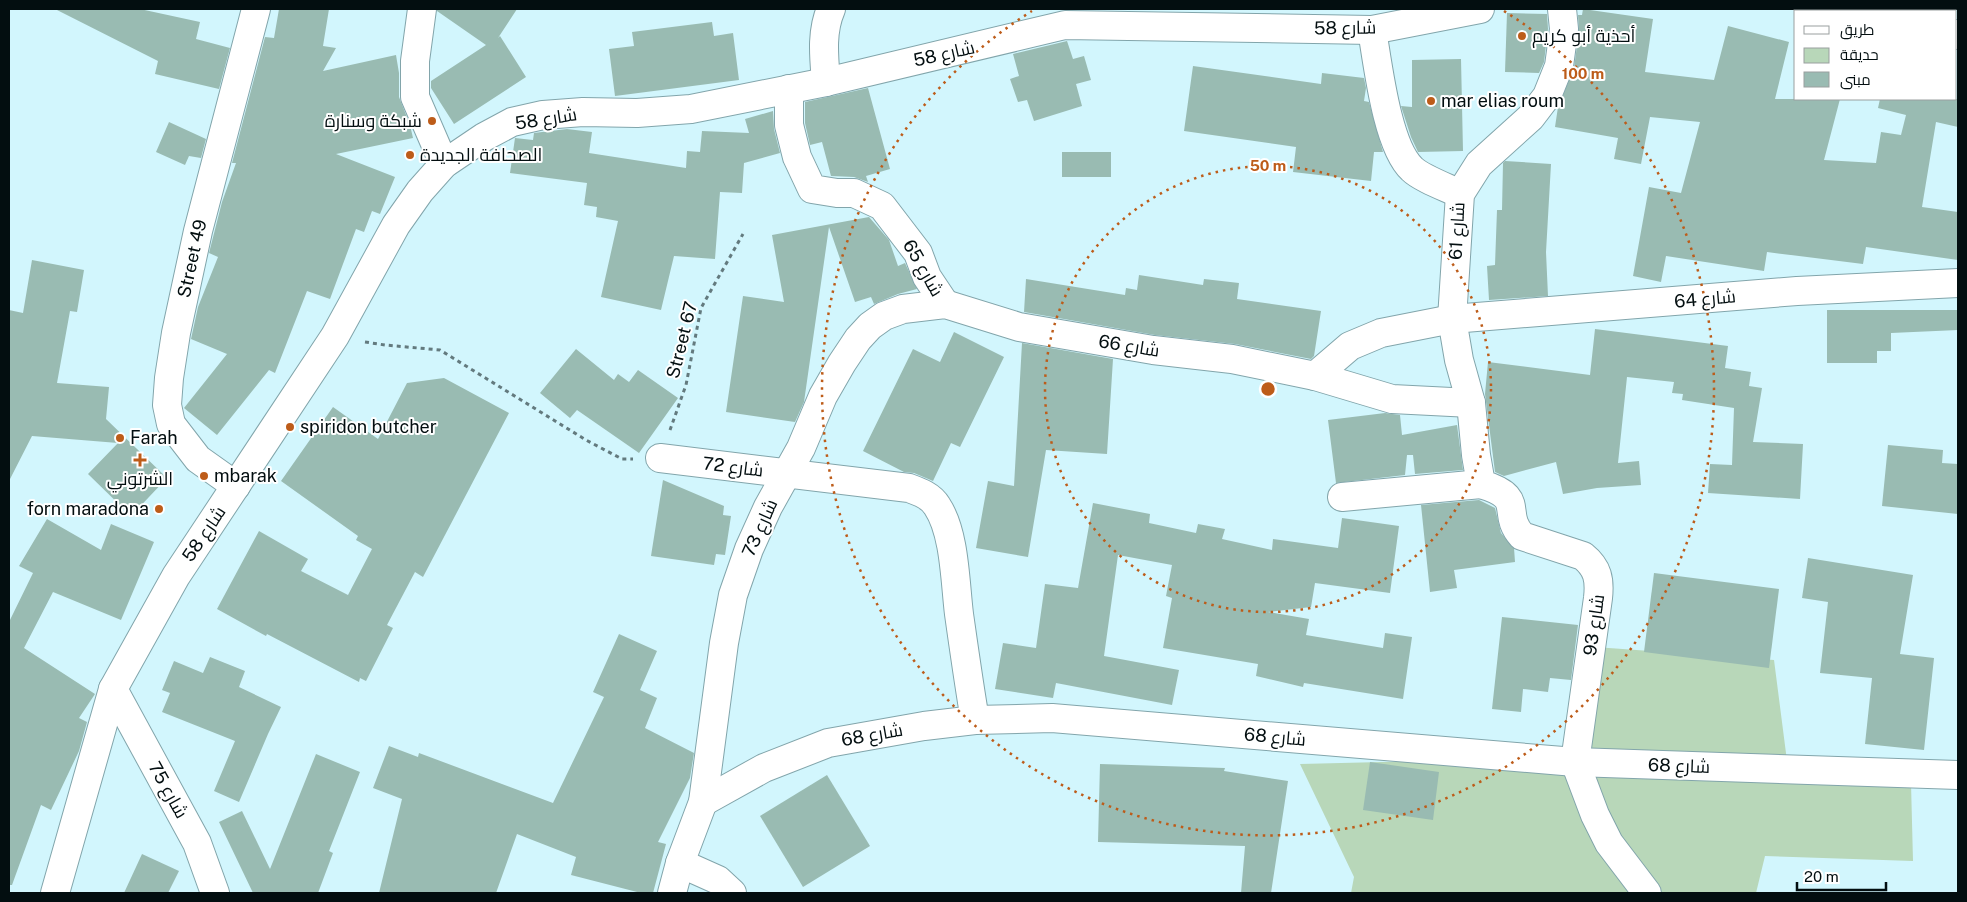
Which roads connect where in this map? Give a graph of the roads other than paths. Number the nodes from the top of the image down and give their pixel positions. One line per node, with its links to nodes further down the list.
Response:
1 (256, 9): 20 (street, Street 49)
2 (422, 9): 10 (street)
3 (831, 9): 8 (street)
4 (1480, 9): 7 (street, شارع 58)
5 (1562, 9): 11 (street)
6 (1063, 17): 7 (street, شارع 58); 8 (street, شارع 58)
7 (1372, 30): 11 (street, شارع 61)
8 (826, 82): 9 (street, شارع 58)
9 (788, 88): 10 (street, شارع 58); 13 (street, شارع 65)
10 (444, 164): 20 (street, شارع 58)
11 (1460, 194): 14 (street, شارع 61)
12 (1958, 283): 14 (street, شارع 64)
13 (945, 304): 15 (street, شارع 66); 18 (street, شارع 73)
14 (1452, 318): 15 (street); 16 (street)
15 (1315, 376): 16 (street, شارع 66)
16 (1471, 403): 19 (street)
17 (660, 458): 18 (street, شارع 72)
18 (786, 474): 23 (street, شارع 72); 26 (street, شارع 73)
19 (1481, 484): 21 (street); 24 (street, شارع 93)
20 (236, 486): 22 (street, شارع 58)
21 (1342, 497)
22 (113, 689): 28 (street, شارع 58); 29 (street, شارع 75)
23 (975, 720): 24 (street, شارع 68); 26 (street, شارع 68)
24 (1575, 762): 25 (street, شارع 68); 32 (street, شارع 93)
25 (1958, 775)
26 (703, 802): 27 (street)
27 (680, 863): 30 (street); 31 (street)
28 (55, 893)
29 (215, 893)
30 (672, 893)
31 (732, 893)
32 (1647, 893)

